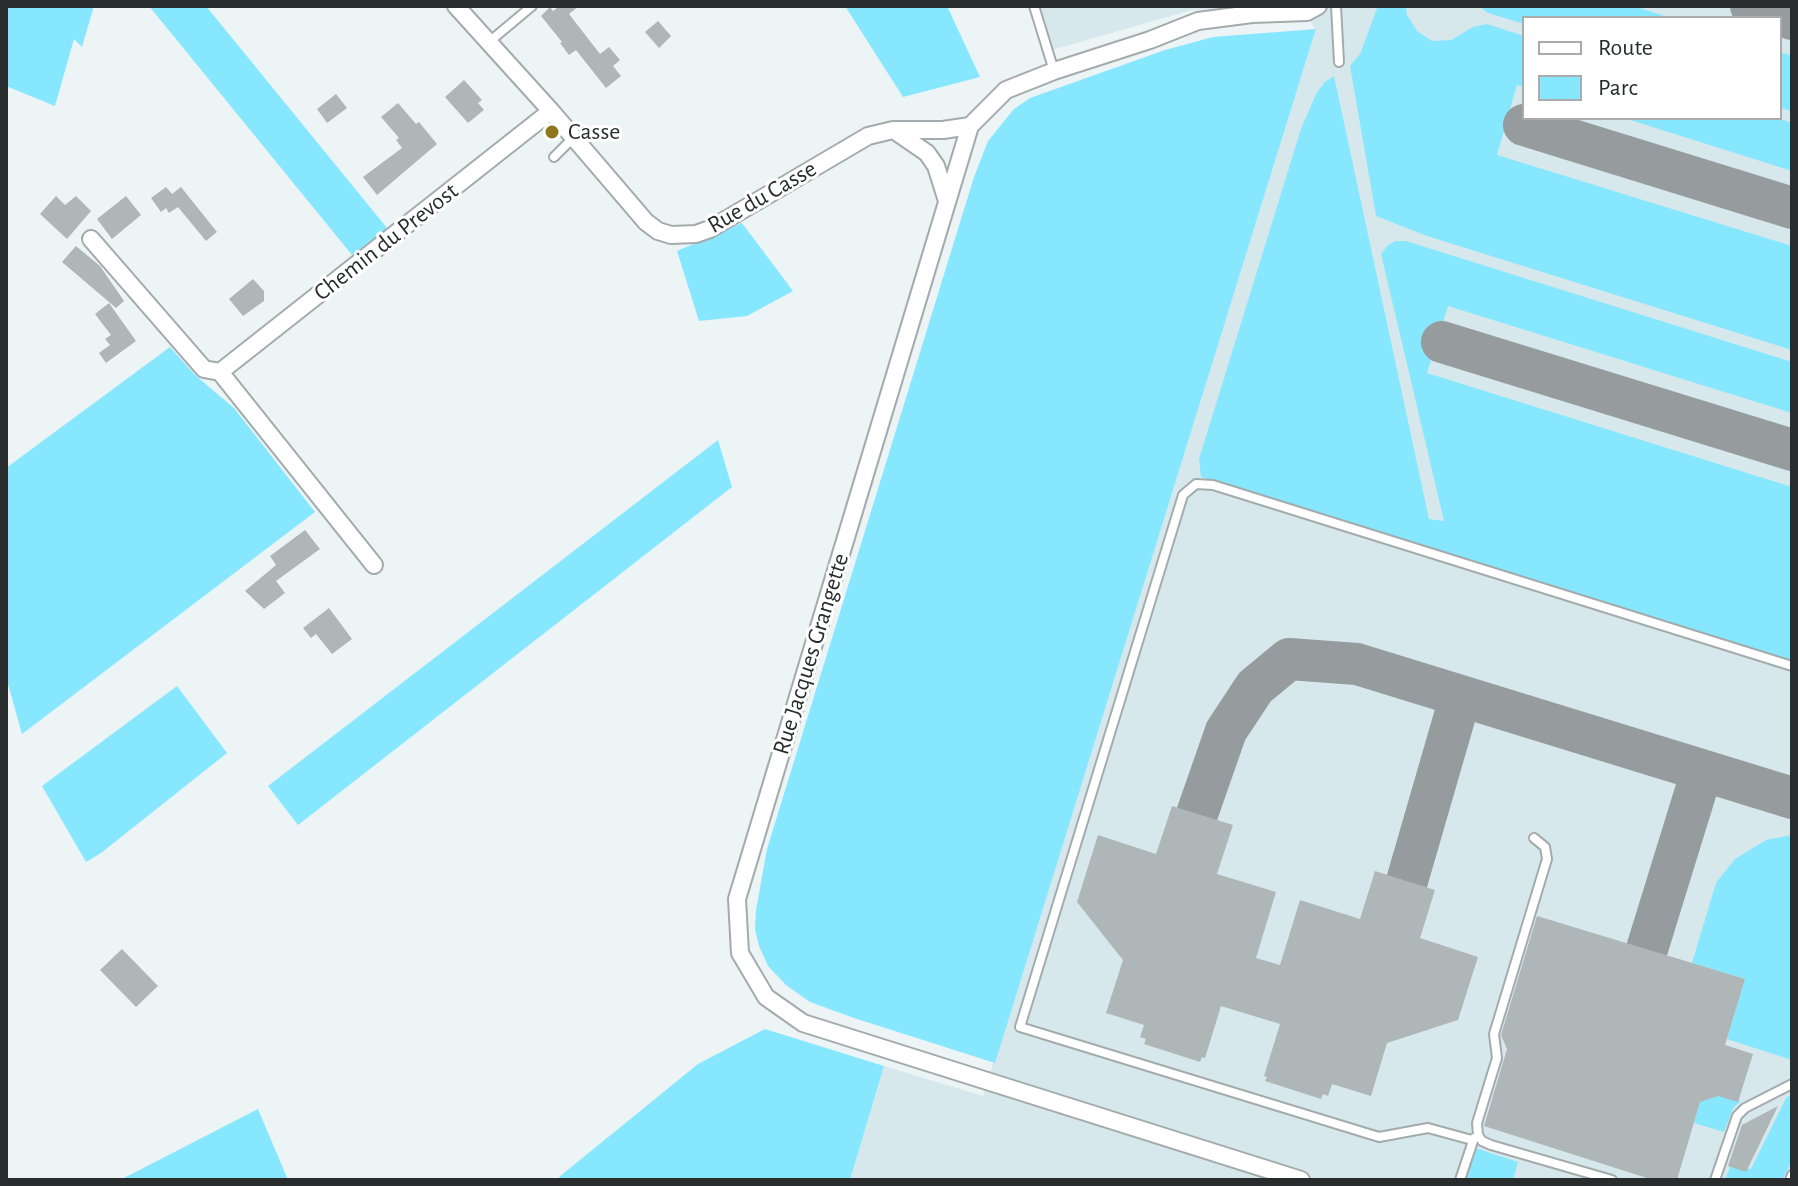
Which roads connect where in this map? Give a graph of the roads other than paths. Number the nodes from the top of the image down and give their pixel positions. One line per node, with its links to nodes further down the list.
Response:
1 (456, 6): 6 (street, Rue du Casse)
2 (532, 6): 6 (lane)
3 (1034, 6): 8 (lane)
4 (1318, 6): 8 (street, Rue Jacques Grangette)
5 (1336, 6): 7 (lane)
6 (489, 42): 9 (street, Rue du Casse)
7 (1339, 62)
8 (1054, 71): 10 (street, Rue Jacques Grangette)
9 (551, 111): 12 (street, Rue du Casse); 16 (street, Chemin du Prevost)
10 (970, 126): 11 (street, Rue du Casse); 14 (street, Rue Jacques Grangette)
11 (893, 130): 12 (street, Rue du Casse); 14 (street)
12 (574, 138): 13 (lane)
13 (554, 157)
14 (947, 201): 22 (street, Rue Jacques Grangette)
15 (91, 239): 16 (street)
16 (220, 372): 17 (street)
17 (374, 565)
18 (1792, 666): 21 (lane)
19 (1534, 838): 21 (lane)
20 (1792, 1084): 25 (lane)
21 (1475, 1137): 23 (lane); 24 (lane)
22 (1301, 1180)
23 (1460, 1180)
24 (1612, 1180)
25 (1715, 1180)

